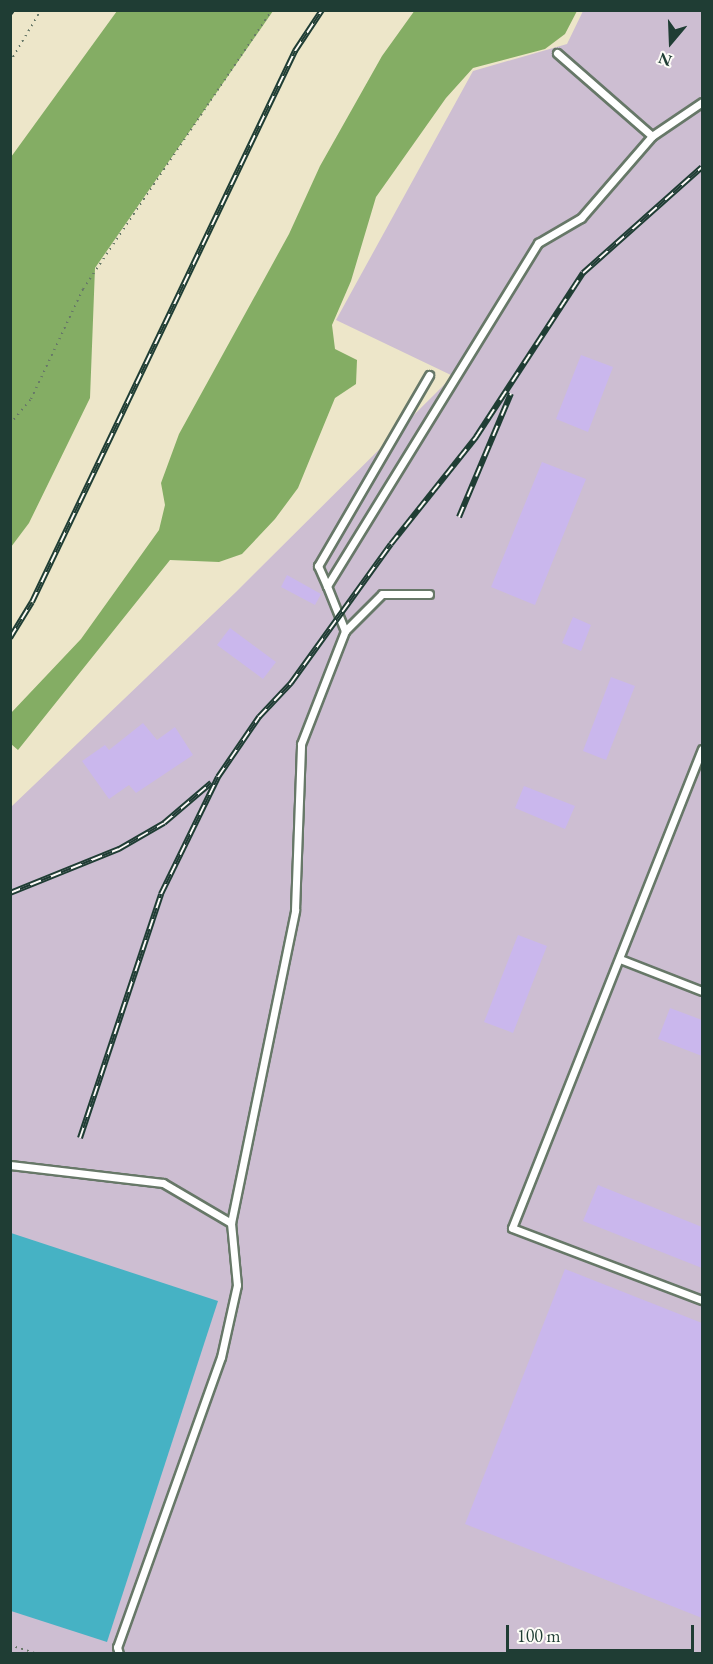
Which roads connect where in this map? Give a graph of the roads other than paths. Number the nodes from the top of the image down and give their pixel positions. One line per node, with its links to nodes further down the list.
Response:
1 (557, 53): 3 (lane)
2 (702, 102): 3 (lane)
3 (652, 136): 5 (lane)
4 (429, 375): 5 (lane)
5 (327, 586): 7 (lane)
6 (429, 594): 7 (lane)
7 (345, 631): 12 (lane)
8 (702, 749): 9 (lane)
9 (620, 959): 10 (lane); 13 (lane)
10 (702, 991)
11 (10, 1165): 12 (lane)
12 (231, 1223): 14 (lane)
13 (702, 1300)
14 (119, 1653)

